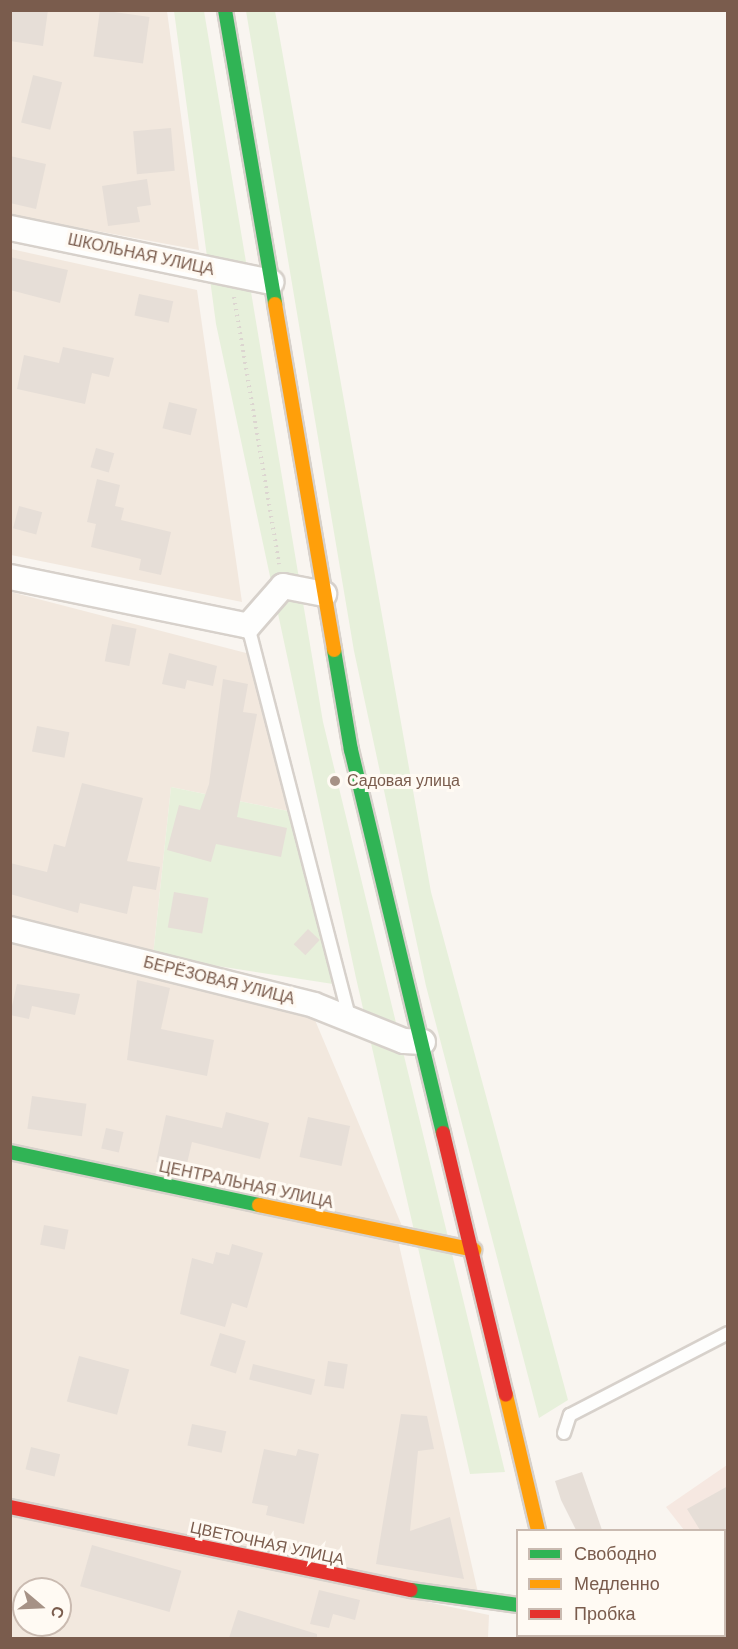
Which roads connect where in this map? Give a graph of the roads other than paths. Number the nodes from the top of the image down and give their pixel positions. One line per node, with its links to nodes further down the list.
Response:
1 (225, 10): 3 (street)
2 (10, 228): 3 (street, ШКОЛЬНАЯ УЛИЦА)
3 (271, 282): 5 (street)
4 (10, 577): 6 (street)
5 (324, 594): 6 (street); 9 (street)
6 (248, 626): 8 (lane)
7 (10, 929): 8 (street, БЕРЁЗОВАЯ УЛИЦА)
8 (350, 1020): 9 (street, БЕРЁЗОВАЯ УЛИЦА)
9 (423, 1042): 11 (street)
10 (10, 1152): 11 (street, ЦЕНТРАЛЬНАЯ УЛИЦА)
11 (474, 1250): 15 (street)
12 (728, 1333): 13 (lane)
13 (564, 1433)
14 (10, 1507): 16 (street, ЦВЕТОЧНАЯ УЛИЦА)
15 (538, 1529)
16 (516, 1605)

